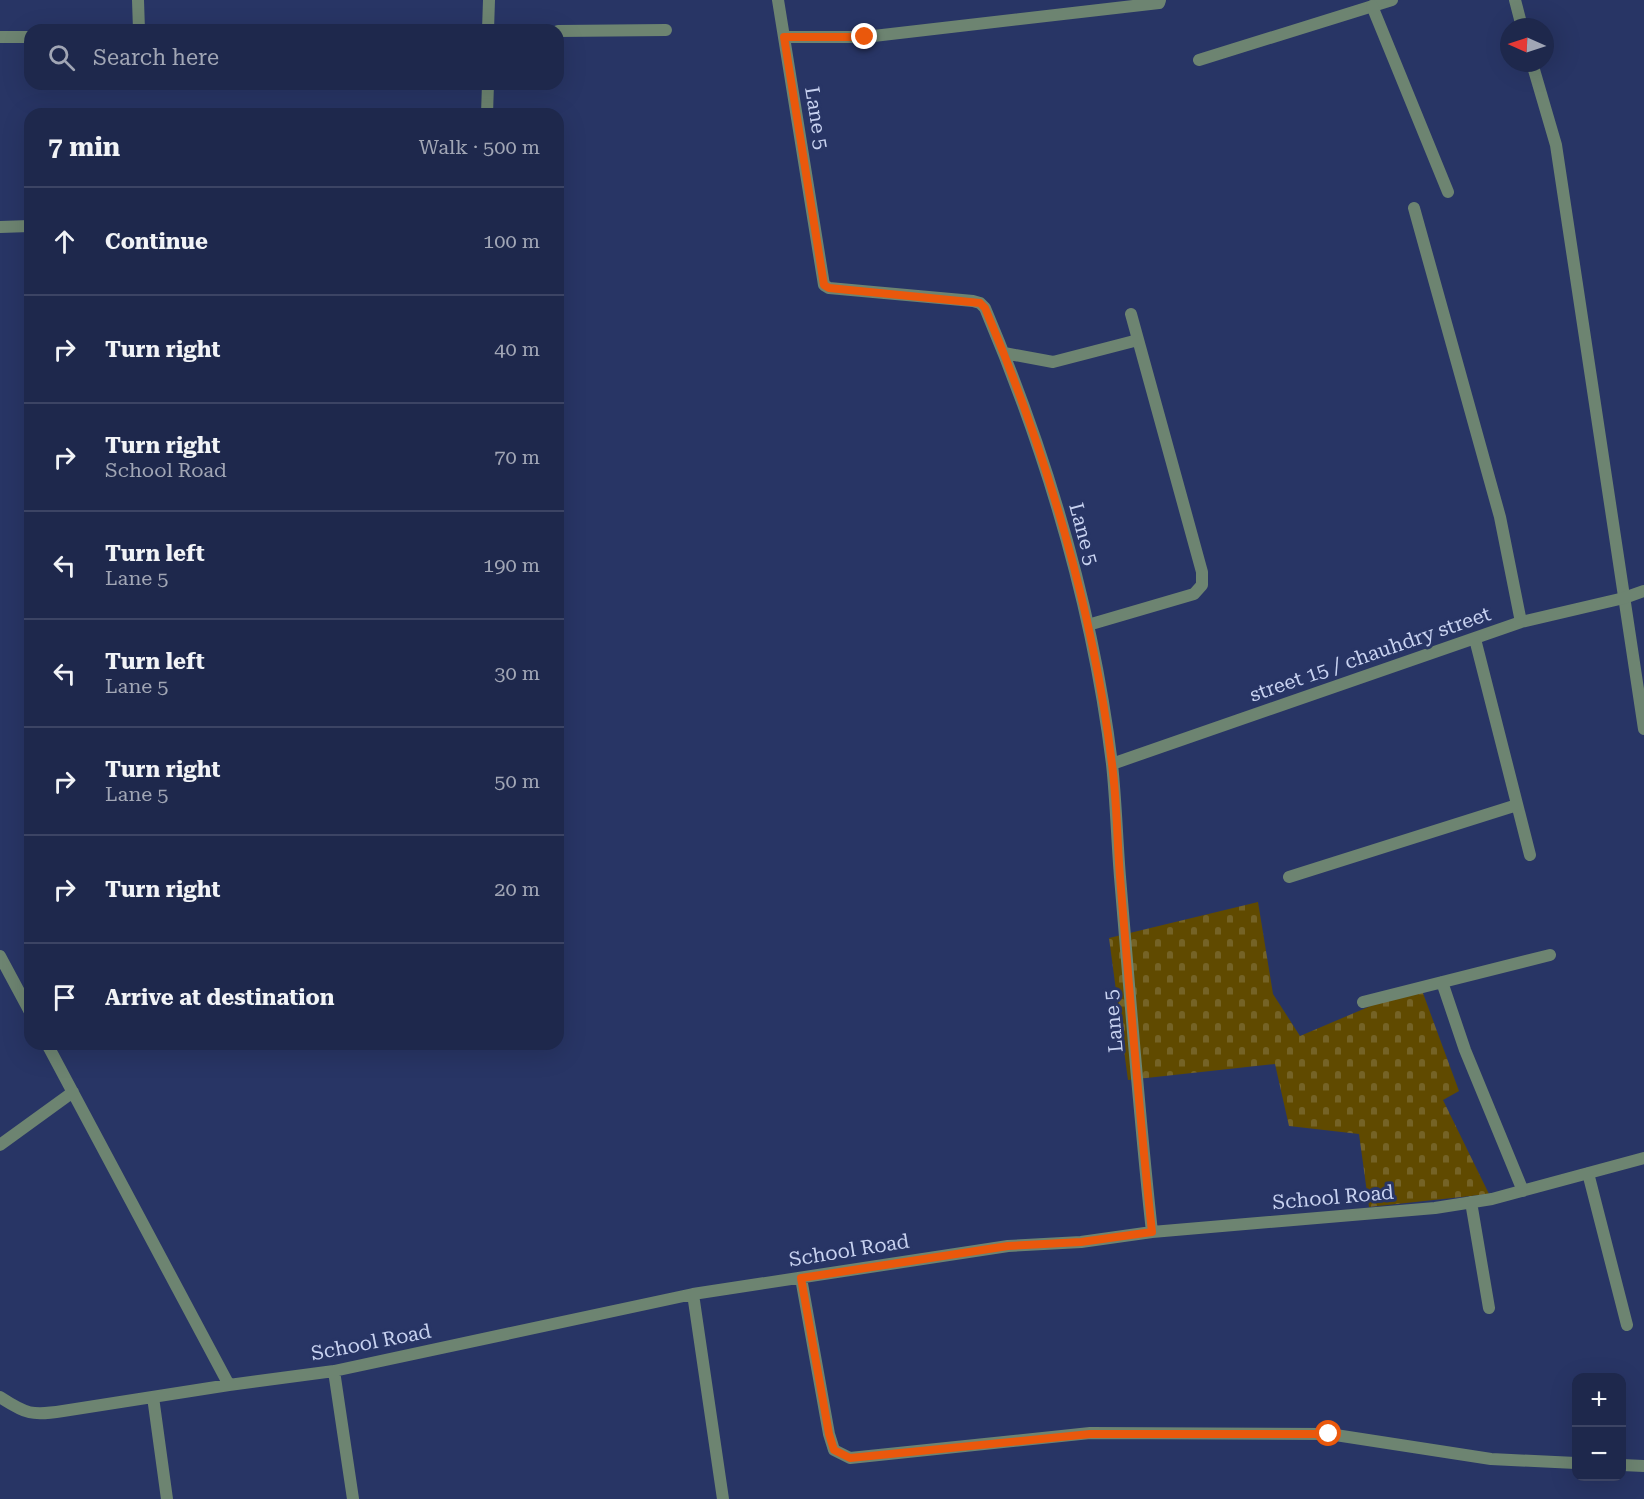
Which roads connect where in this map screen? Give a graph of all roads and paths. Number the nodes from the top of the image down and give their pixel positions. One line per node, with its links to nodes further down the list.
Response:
1 (138, 0): 9 (street)
2 (489, 0): 10 (street)
3 (778, 0): 14 (street, Lane 5)
4 (1160, 0): 14 (street)
5 (1392, 0): 7 (street)
6 (1515, 0): 8 (street)
7 (1372, 6): 16 (street); 20 (street)
8 (1520, 18)
9 (140, 24)
10 (488, 24)
11 (666, 30): 12 (street)
12 (564, 31)
13 (0, 37): 15 (street)
14 (784, 37): 26 (street, Lane 5)
15 (24, 38)
16 (1199, 60)
17 (1535, 72): 28 (street)
18 (488, 90): 19 (street)
19 (487, 108)
20 (1448, 192)
21 (1414, 208): 29 (street)
22 (24, 226): 23 (street)
23 (0, 227)
24 (1131, 314): 25 (street)
25 (1138, 340): 26 (street); 30 (street)
26 (1004, 352): 30 (street, Lane 5)
27 (1644, 591): 28 (street, street 15 / chauhdry street)
28 (1624, 598): 29 (street, street 15 / chauhdry street); 32 (street)
29 (1521, 622): 31 (street, street 15 / chauhdry street)
30 (1088, 625): 33 (street, Lane 5)
31 (1475, 639): 33 (street, street 15 / chauhdry street); 34 (street)
32 (1644, 729)
33 (1112, 764): 49 (street, Lane 5)
34 (1517, 805): 35 (street); 36 (street)
35 (1530, 855)
36 (1289, 877)
37 (1550, 955): 39 (street)
38 (0, 956): 40 (street)
39 (1442, 982): 41 (street); 47 (street)
40 (24, 1001)
41 (1363, 1002)
42 (50, 1050): 43 (street)
43 (73, 1092): 44 (street); 55 (street)
44 (0, 1145)
45 (1644, 1158): 46 (street, School Road)
46 (1588, 1173): 47 (street, School Road); 53 (street)
47 (1523, 1191): 48 (street, School Road)
48 (1471, 1202): 49 (street, School Road); 52 (street)
49 (1152, 1232): 50 (street, School Road)
50 (801, 1278): 51 (street, School Road); 58 (street)
51 (693, 1294): 54 (street, School Road); 63 (street)
52 (1489, 1308)
53 (1627, 1325)
54 (334, 1371): 55 (street, School Road); 62 (street)
55 (229, 1385): 57 (street, School Road)
56 (0, 1397): 57 (street, School Road)
57 (153, 1397): 61 (street)
58 (1572, 1463)
59 (1626, 1465): 60 (street)
60 (1644, 1466)
61 (167, 1499)
62 (353, 1499)
63 (723, 1499)

